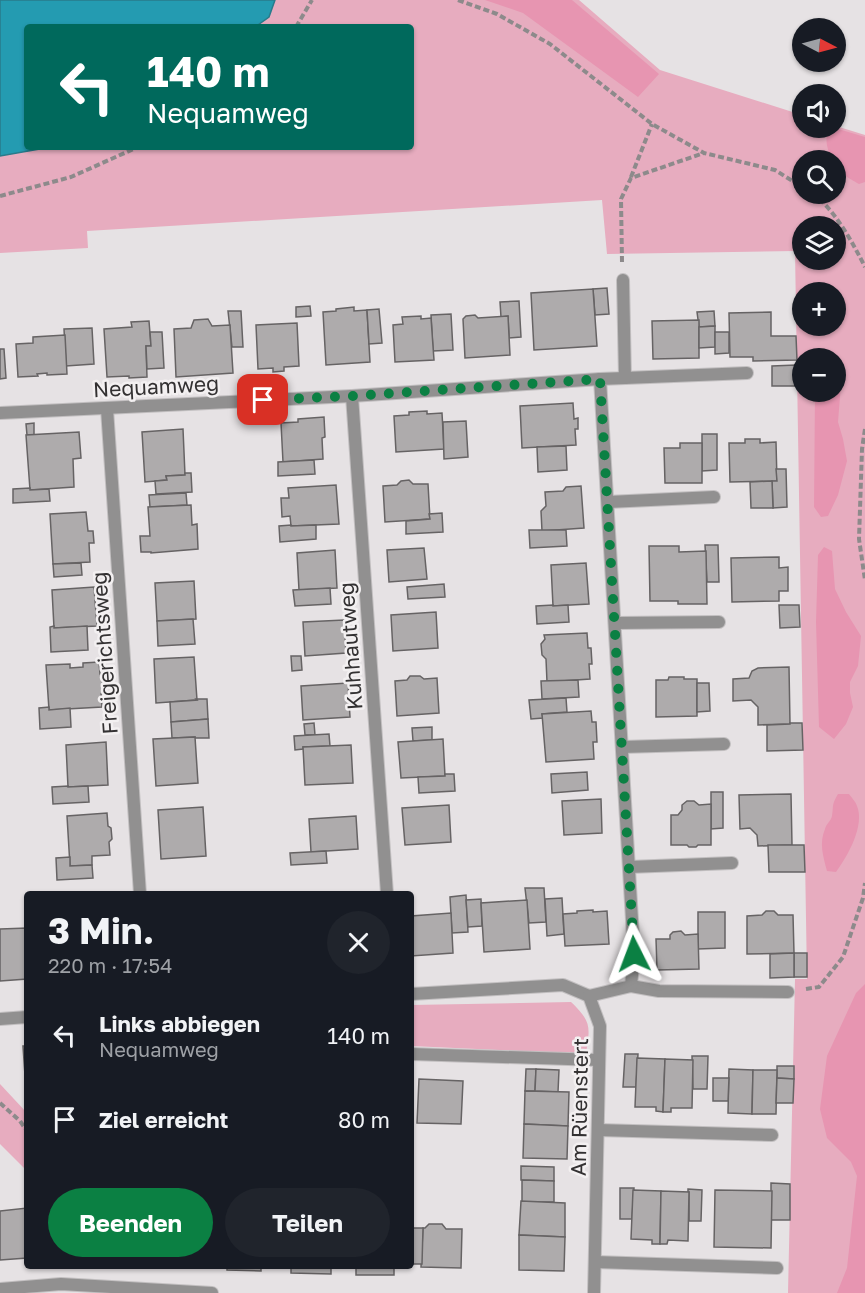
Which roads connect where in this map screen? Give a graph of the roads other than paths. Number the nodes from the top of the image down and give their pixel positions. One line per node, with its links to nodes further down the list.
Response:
1 (623, 280): 3 (street)
2 (747, 373): 3 (street, Nequamweg)
3 (625, 378): 4 (street, Nequamweg)
4 (600, 379): 5 (street, Nequamweg); 9 (street)
5 (352, 396): 6 (street, Nequamweg); 17 (street, Kuhhautweg)
6 (107, 409): 7 (street, Nequamweg); 16 (street, Freigerichtsweg)
7 (0, 413)
8 (714, 497): 9 (street)
9 (608, 502): 11 (street)
10 (719, 621): 11 (street)
11 (615, 623): 13 (street)
12 (724, 744): 13 (street)
13 (622, 747): 15 (street)
14 (732, 863): 15 (street)
15 (629, 867): 18 (street)
16 (140, 891)
17 (387, 891)
18 (631, 986): 19 (street); 21 (street)
19 (788, 992)
20 (414, 994): 21 (street)
21 (589, 996): 25 (street, Am Rüenstert)
22 (24, 1017): 23 (street)
23 (0, 1019)
24 (414, 1054): 25 (street)
25 (599, 1060): 26 (street, Am Rüenstert)
26 (598, 1131): 27 (street); 28 (street, Am Rüenstert)
27 (772, 1135)
28 (595, 1262): 29 (street); 32 (street, Am Rüenstert)
29 (777, 1268)
30 (0, 1289): 31 (street)
31 (212, 1293)
32 (594, 1293)

